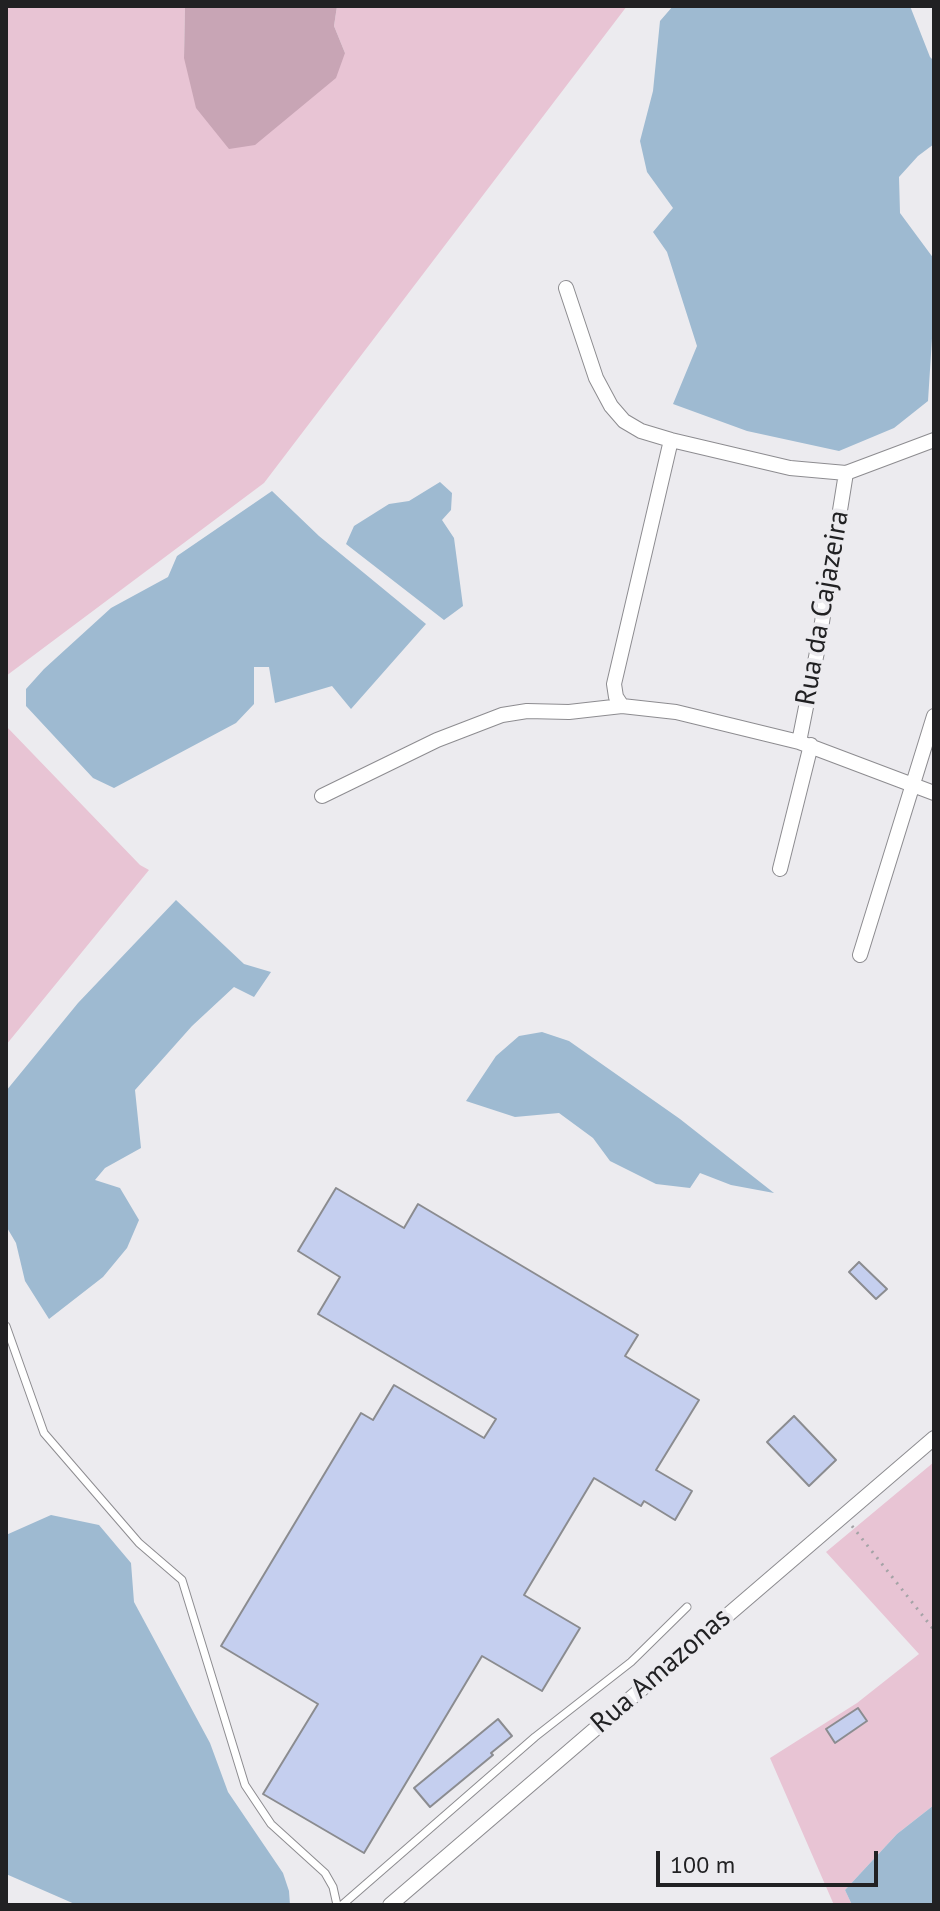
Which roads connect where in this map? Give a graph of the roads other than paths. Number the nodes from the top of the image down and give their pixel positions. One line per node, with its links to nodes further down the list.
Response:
1 (566, 288): 2 (street, Rua da Cajazeira)
2 (671, 440): 4 (street, Rua da Cajazeira); 5 (street)
3 (934, 440): 4 (street, Rua da Cajazeira)
4 (846, 473): 7 (street, Rua da Cajazeira)
5 (622, 706): 7 (street); 10 (street)
6 (934, 716): 8 (street)
7 (805, 744): 8 (street); 11 (street, Rua da Cajazeira)
8 (914, 785): 9 (street); 12 (street)
9 (934, 793)
10 (322, 796)
11 (780, 869)
12 (860, 955)
13 (6, 1326): 16 (lane)
14 (934, 1438): 17 (street, Rua Amazonas)
15 (687, 1607): 16 (lane)
16 (339, 1905)
17 (390, 1905)

